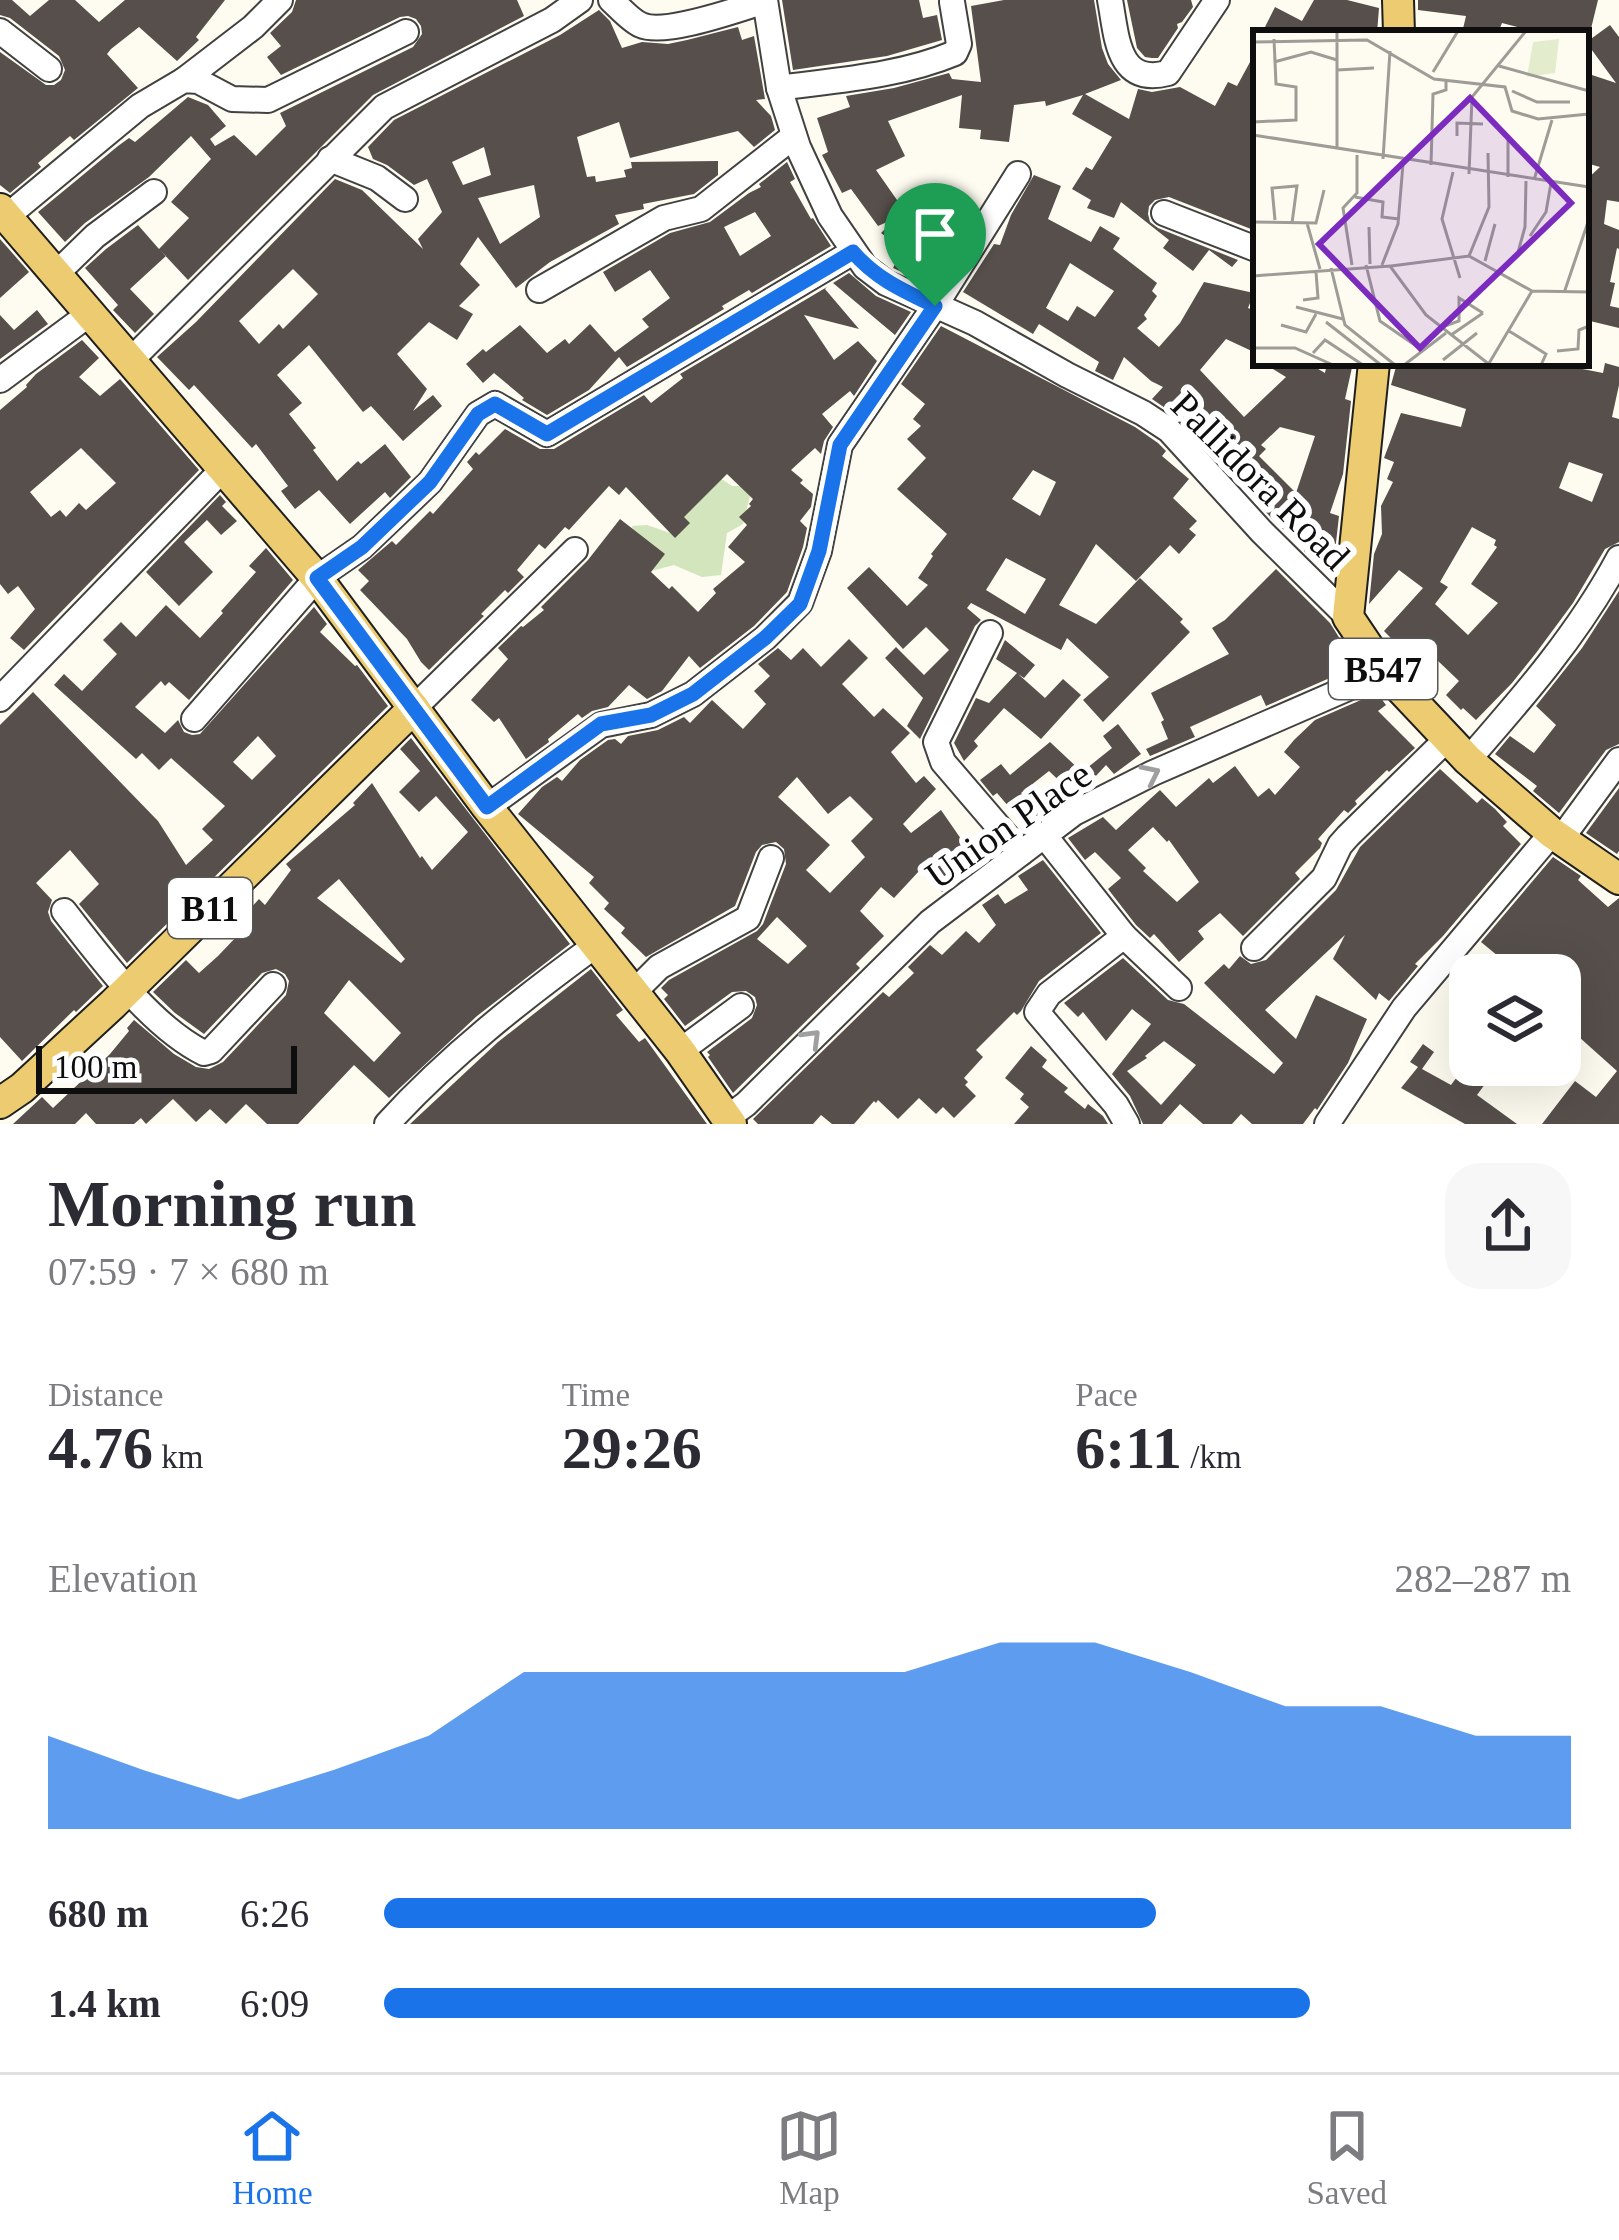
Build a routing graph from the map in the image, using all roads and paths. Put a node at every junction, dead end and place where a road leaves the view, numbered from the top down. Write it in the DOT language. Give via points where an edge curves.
graph roads {
  1 [pos="280,0"];
  2 [pos="580,0"];
  3 [pos="611,0"];
  4 [pos="765,0"];
  5 [pos="1110,0"];
  6 [pos="1217,0"];
  7 [pos="952,2"];
  8 [pos="0,31"];
  9 [pos="406,32"];
  10 [pos="49,69"];
  11 [pos="184,80"];
  12 [pos="779,88"];
  13 [pos="794,136"];
  14 [pos="330,159"];
  15 [pos="1018,174"];
  16 [pos="154,192"];
  17 [pos="405,199"];
  18 [pos="3,213"];
  19 [pos="1164,213"];
  20 [pos="1253,248"];
  21 [pos="853,252"];
  22 [pos="55,275"];
  23 [pos="539,290"];
  24 [pos="935,306"];
  25 [pos="88,315"];
  26 [pos="128,362"];
  27 [pos="1374,366"];
  28 [pos="0,380"];
  29 [pos="223,470"];
  30 [pos="575,550"];
  31 [pos="1619,558"];
  32 [pos="317,578"];
  33 [pos="1348,617"];
  34 [pos="990,634"];
  35 [pos="1385,672"];
  36 [pos="0,699"];
  37 [pos="414,708"];
  38 [pos="194,719"];
  39 [pos="1458,749"];
  40 [pos="1619,760"];
  41 [pos="487,807"];
  42 [pos="1044,836"];
  43 [pos="1557,836"];
  44 [pos="1021,853"];
  45 [pos="771,858"];
  46 [pos="1619,879"];
  47 [pos="64,911"];
  48 [pos="1124,936"];
  49 [pos="596,945"];
  50 [pos="1254,948"];
  51 [pos="273,985"];
  52 [pos="1179,988"];
  53 [pos="127,990"];
  54 [pos="634,992"];
  55 [pos="741,1006"];
  56 [pos="680,1051"];
  57 [pos="0,1102"];
  58 [pos="729,1121"];
  59 [pos="387,1124"];
  60 [pos="1127,1124"];
  61 [pos="1327,1124"];
  1 -- 11 [label="street"];
  2 -- 14 [label="street" via="384,107"];
  3 -- 4 [label="street" via="652,27"];
  4 -- 12 [label="street, Pallidora Road"];
  5 -- 6 [label="street" via="1120,53 1135,73 1152,77 1168,74"];
  7 -- 12 [label="street" via="955,53 871,76"];
  8 -- 10 [label="street"];
  9 -- 11 [label="street" via="268,100 232,99"];
  11 -- 18 [label="street"];
  12 -- 13 [label="street, Pallidora Road"];
  13 -- 21 [label="street, Pallidora Road"];
  13 -- 23 [label="street" via="701,209 664,218"];
  14 -- 17 [label="street"];
  14 -- 26 [label="street"];
  15 -- 24 [label="street"];
  16 -- 22 [label="street"];
  18 -- 22 [label="main road"];
  19 -- 20 [label="street"];
  21 -- 24 [label="street, Pallidora Road" via="886,283"];
  21 -- 32 [label="street" via="547,434 495,404 478,414 430,482"];
  22 -- 25 [label="main road"];
  24 -- 33 [label="street, Pallidora Road" via="1169,430"];
  24 -- 41 [label="street" via="840,445 800,604 693,694 651,715 601,724"];
  25 -- 26 [label="main road"];
  25 -- 28 [label="street"];
  26 -- 29 [label="main road"];
  27 -- 33 [label="main road, B547"];
  29 -- 32 [label="main road"];
  29 -- 36 [label="street"];
  30 -- 37 [label="street"];
  31 -- 39 [label="street" via="1543,675"];
  32 -- 37 [label="main road"];
  32 -- 38 [label="street"];
  33 -- 35 [label="main road, B547"];
  34 -- 44 [label="street" via="936,742 943,762"];
  35 -- 39 [label="main road, B547"];
  42 -- 35 [label="street, Union Place, one-way" via="1153,772"];
  37 -- 41 [label="main road"];
  37 -- 53 [label="main road, B11"];
  39 -- 43 [label="main road, B547"];
  39 -- 50 [label="street" via="1348,836 1324,878"];
  40 -- 43 [label="street"];
  41 -- 49 [label="main road"];
  42 -- 44 [label="street, Union Place"];
  42 -- 48 [label="street"];
  43 -- 46 [label="main road, B547"];
  43 -- 61 [label="street" via="1404,1009"];
  58 -- 44 [label="street, Union Place, one-way" via="930,922"];
  45 -- 54 [label="street" via="748,918 659,967"];
  47 -- 53 [label="street"];
  48 -- 52 [label="street"];
  48 -- 60 [label="street" via="1037,1012"];
  49 -- 54 [label="main road"];
  49 -- 59 [label="street" via="518,1003"];
  51 -- 53 [label="street" via="204,1053"];
  53 -- 57 [label="main road, B11"];
  54 -- 56 [label="main road"];
  55 -- 56 [label="street"];
  56 -- 58 [label="main road"];
}
